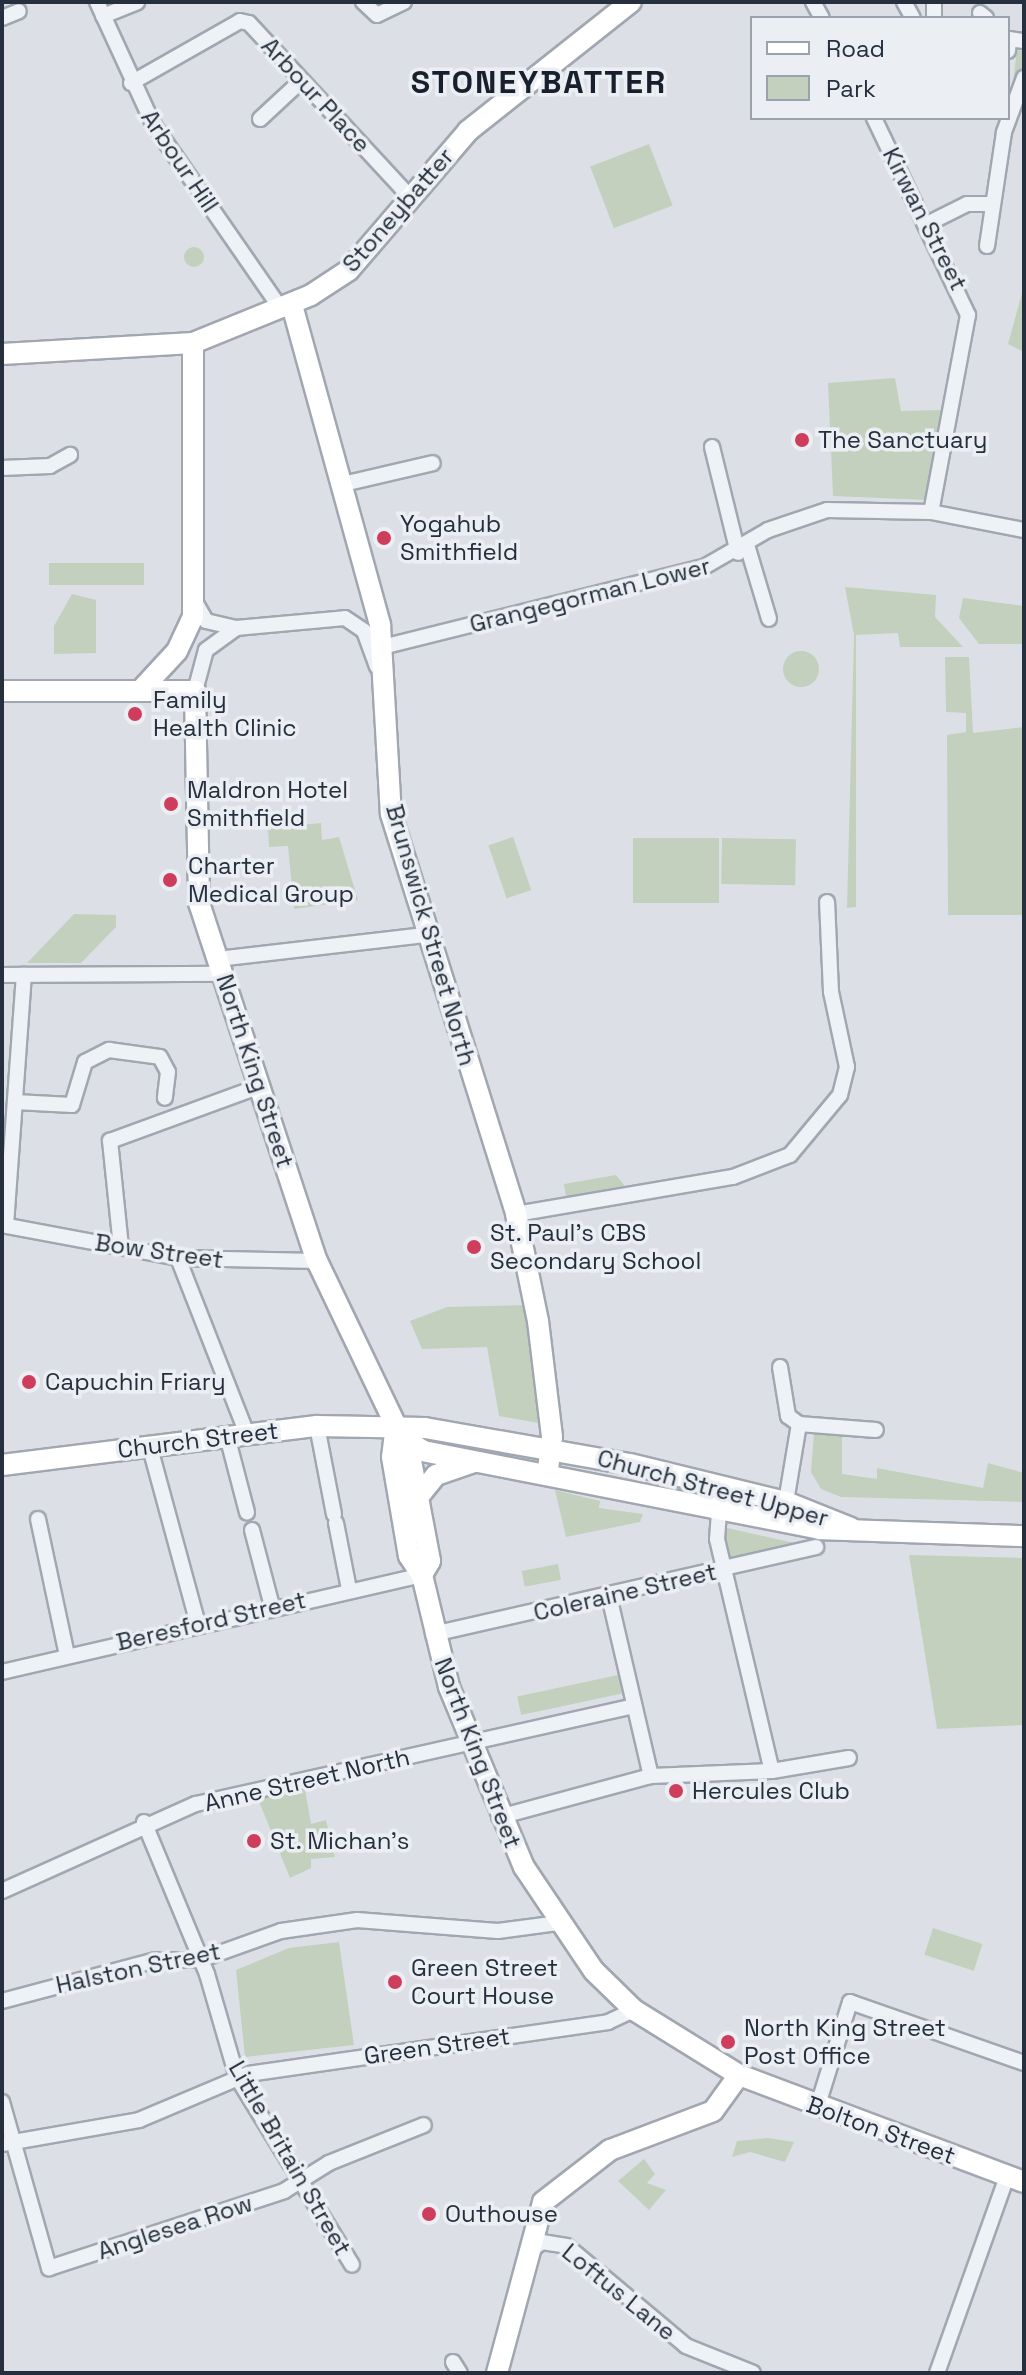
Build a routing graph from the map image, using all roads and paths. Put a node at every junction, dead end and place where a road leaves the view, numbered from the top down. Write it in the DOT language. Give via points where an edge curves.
graph roads {
  1 [pos="137,2"];
  2 [pos="363,2"];
  3 [pos="404,2"];
  4 [pos="631,2"];
  5 [pos="832,2"];
  6 [pos="100,9"];
  7 [pos="817,10"];
  8 [pos="19,11"];
  9 [pos="2,18"];
  10 [pos="1024,78"];
  11 [pos="301,81"];
  12 [pos="131,83"];
  13 [pos="1010,108"];
  14 [pos="260,119"];
  15 [pos="875,120"];
  16 [pos="1002,125"];
  17 [pos="409,196"];
  18 [pos="991,204"];
  19 [pos="929,223"];
  20 [pos="987,246"];
  21 [pos="286,307"];
  22 [pos="193,343"];
  23 [pos="2,354"];
  24 [pos="712,447"];
  25 [pos="70,455"];
  26 [pos="433,463"];
  27 [pos="2,468"];
  28 [pos="343,484"];
  29 [pos="931,512"];
  30 [pos="1024,530"];
  31 [pos="742,549"];
  32 [pos="194,600"];
  33 [pos="769,619"];
  34 [pos="236,628"];
  35 [pos="380,657"];
  36 [pos="2,691"];
  37 [pos="140,691"];
  38 [pos="195,691"];
  39 [pos="827,902"];
  40 [pos="427,935"];
  41 [pos="221,967"];
  42 [pos="2,975"];
  43 [pos="24,975"];
  44 [pos="260,1086"];
  45 [pos="165,1098"];
  46 [pos="15,1102"];
  47 [pos="516,1214"];
  48 [pos="4,1225"];
  49 [pos="121,1247"];
  50 [pos="178,1258"];
  51 [pos="317,1261"];
  52 [pos="780,1367"];
  53 [pos="799,1424"];
  54 [pos="317,1426"];
  55 [pos="876,1430"];
  56 [pos="395,1433"];
  57 [pos="237,1435"];
  58 [pos="149,1444"];
  59 [pos="550,1448"];
  60 [pos="475,1461"];
  61 [pos="2,1465"];
  62 [pos="548,1472"];
  63 [pos="721,1485"];
  64 [pos="419,1496"];
  65 [pos="786,1502"];
  66 [pos="716,1509"];
  67 [pos="247,1512"];
  68 [pos="38,1519"];
  69 [pos="783,1523"];
  70 [pos="851,1528"];
  71 [pos="252,1530"];
  72 [pos="1024,1536"];
  73 [pos="816,1547"];
  74 [pos="723,1570"];
  75 [pos="422,1575"];
  76 [pos="349,1589"];
  77 [pos="609,1596"];
  78 [pos="272,1606"];
  79 [pos="198,1624"];
  80 [pos="433,1634"];
  81 [pos="67,1656"];
  82 [pos="2,1672"];
  83 [pos="634,1706"];
  84 [pos="472,1745"];
  85 [pos="849,1758"];
  86 [pos="772,1771"];
  87 [pos="651,1776"];
  88 [pos="499,1817"];
  89 [pos="144,1822"];
  90 [pos="2,1891"];
  91 [pos="559,1923"];
  92 [pos="200,1960"];
  93 [pos="2,2001"];
  94 [pos="634,2010"];
  95 [pos="1024,2063"];
  96 [pos="739,2075"];
  97 [pos="237,2077"];
  98 [pos="2,2102"];
  99 [pos="817,2108"];
  100 [pos="424,2125"];
  101 [pos="5,2143"];
  102 [pos="1015,2179"];
  103 [pos="300,2182"];
  104 [pos="529,2252"];
  105 [pos="352,2265"];
  106 [pos="497,2373"];
  107 [pos="753,2373"];
  108 [pos="937,2373"];
  1 -- 6 [label="street"];
  2 -- 3 [label="street" via="377,15"];
  4 -- 17 [label="main road, Stoneybatter" via="468,131"];
  5 -- 7 [label="street"];
  6 -- 12 [label="street, Arbour Hill"];
  8 -- 9 [label="street"];
  10 -- 13 [label="street"];
  11 -- 12 [label="street, Arbour Place" via="243,21"];
  11 -- 14 [label="street"];
  11 -- 17 [label="street, Arbour Place"];
  12 -- 21 [label="street, Arbour Hill"];
  15 -- 19 [label="street, Kirwan Street"];
  16 -- 18 [label="street"];
  17 -- 21 [label="main road, Stoneybatter" via="349,270"];
  18 -- 19 [label="street" via="967,204"];
  18 -- 20 [label="street"];
  19 -- 29 [label="street, Kirwan Street" via="968,315"];
  21 -- 22 [label="main road, Stoneybatter"];
  21 -- 28 [label="main road, Brunswick Street North"];
  22 -- 23 [label="main road, Stoneybatter"];
  22 -- 32 [label="main road"];
  24 -- 31 [label="street"];
  25 -- 27 [label="street" via="50,466"];
  26 -- 28 [label="street"];
  28 -- 35 [label="main road, Brunswick Street North"];
  29 -- 30 [label="street, Grangegorman Lower"];
  29 -- 31 [label="street, Grangegorman Lower" via="827,510 768,530"];
  31 -- 33 [label="street"];
  31 -- 35 [label="street, Grangegorman Lower"];
  32 -- 34 [label="street" via="206,621"];
  32 -- 37 [label="main road" via="187,637"];
  34 -- 35 [label="street" via="345,618 364,631"];
  34 -- 38 [label="street" via="206,650"];
  35 -- 40 [label="main road, Brunswick Street North" via="391,814"];
  36 -- 37 [label="main road"];
  37 -- 38 [label="main road"];
  38 -- 41 [label="main road, North King Street" via="195,877"];
  39 -- 47 [label="street" via="831,992 847,1067 840,1095 790,1155 733,1177"];
  40 -- 41 [label="street"];
  40 -- 47 [label="main road, Brunswick Street North"];
  41 -- 43 [label="street"];
  41 -- 44 [label="main road, North King Street"];
  42 -- 43 [label="street"];
  43 -- 46 [label="street"];
  44 -- 49 [label="street" via="110,1141"];
  44 -- 51 [label="main road, North King Street"];
  45 -- 46 [label="street" via="168,1072 160,1057 96,1050 85,1062 72,1105"];
  46 -- 48 [label="street"];
  47 -- 59 [label="main road, Brunswick Street North" via="538,1321"];
  48 -- 49 [label="street, Bow Street"];
  49 -- 50 [label="street, Bow Street"];
  50 -- 51 [label="street, Bow Street"];
  50 -- 57 [label="street"];
  51 -- 56 [label="main road, North King Street"];
  52 -- 53 [label="street" via="788,1416"];
  53 -- 55 [label="street"];
  53 -- 65 [label="street"];
  54 -- 56 [label="main road, Church Street"];
  54 -- 57 [label="main road, Church Street"];
  54 -- 76 [label="street"];
  56 -- 59 [label="main road, Church Street Upper" via="425,1428"];
  56 -- 60 [label="main road, Church Street Upper" via="423,1451"];
  56 -- 64 [label="main road, North King Street" via="410,1455"];
  56 -- 75 [label="main road, North King Street" via="392,1457 409,1556"];
  57 -- 58 [label="main road, Church Street"];
  57 -- 67 [label="street"];
  58 -- 61 [label="main road, Church Street"];
  58 -- 79 [label="street"];
  59 -- 62 [label="main road, Brunswick Street North"];
  59 -- 63 [label="main road, Church Street Upper"];
  60 -- 62 [label="main road, Church Street Upper"];
  60 -- 64 [label="main road" via="436,1475"];
  62 -- 66 [label="main road, Church Street Upper"];
  63 -- 65 [label="main road, Church Street Upper"];
  63 -- 66 [label="street"];
  64 -- 75 [label="main road, North King Street" via="430,1561"];
  65 -- 69 [label="street"];
  65 -- 70 [label="main road, Church Street Upper"];
  66 -- 69 [label="main road, Church Street Upper"];
  66 -- 74 [label="street"];
  68 -- 81 [label="street"];
  69 -- 70 [label="main road, Church Street Upper"];
  70 -- 72 [label="main road"];
  71 -- 78 [label="street"];
  73 -- 74 [label="street, Coleraine Street"];
  74 -- 77 [label="street, Coleraine Street"];
  74 -- 86 [label="street"];
  75 -- 76 [label="street, Beresford Street"];
  75 -- 80 [label="main road, North King Street"];
  76 -- 78 [label="street, Beresford Street"];
  77 -- 80 [label="street, Coleraine Street"];
  77 -- 83 [label="street"];
  78 -- 79 [label="street, Beresford Street"];
  79 -- 81 [label="street, Beresford Street"];
  80 -- 84 [label="main road, North King Street"];
  81 -- 82 [label="street, Beresford Street"];
  83 -- 84 [label="street, Anne Street North"];
  83 -- 87 [label="street"];
  84 -- 88 [label="main road, North King Street"];
  84 -- 89 [label="street, Anne Street North" via="331,1769"];
  85 -- 86 [label="street"];
  86 -- 87 [label="street"];
  87 -- 88 [label="street"];
  88 -- 91 [label="main road, North King Street"];
  89 -- 90 [label="street, Anne Street North"];
  89 -- 92 [label="street, Little Britain Street"];
  91 -- 92 [label="street, Halston Street" via="498,1931 357,1920 281,1931"];
  91 -- 94 [label="main road, North King Street"];
  92 -- 93 [label="street, Halston Street" via="156,1960"];
  92 -- 97 [label="street, Little Britain Street"];
  94 -- 96 [label="main road, North King Street"];
  94 -- 97 [label="street, Green Street" via="608,2022"];
  95 -- 99 [label="street" via="850,2002"];
  96 -- 99 [label="main road, Bolton Street"];
  96 -- 104 [label="main road" via="713,2111 610,2150 543,2202"];
  97 -- 101 [label="street, Green Street" via="139,2120"];
  97 -- 103 [label="street, Little Britain Street"];
  98 -- 101 [label="street"];
  99 -- 102 [label="main road, Bolton Street"];
  100 -- 103 [label="street, Anglesea Row" via="385,2137"];
  101 -- 103 [label="street, Anglesea Row" via="49,2268"];
  102 -- 108 [label="street"];
  103 -- 105 [label="street, Little Britain Street"];
  104 -- 106 [label="main road"];
  104 -- 107 [label="street, Loftus Lane" via="542,2242 567,2246 686,2346"];
}
